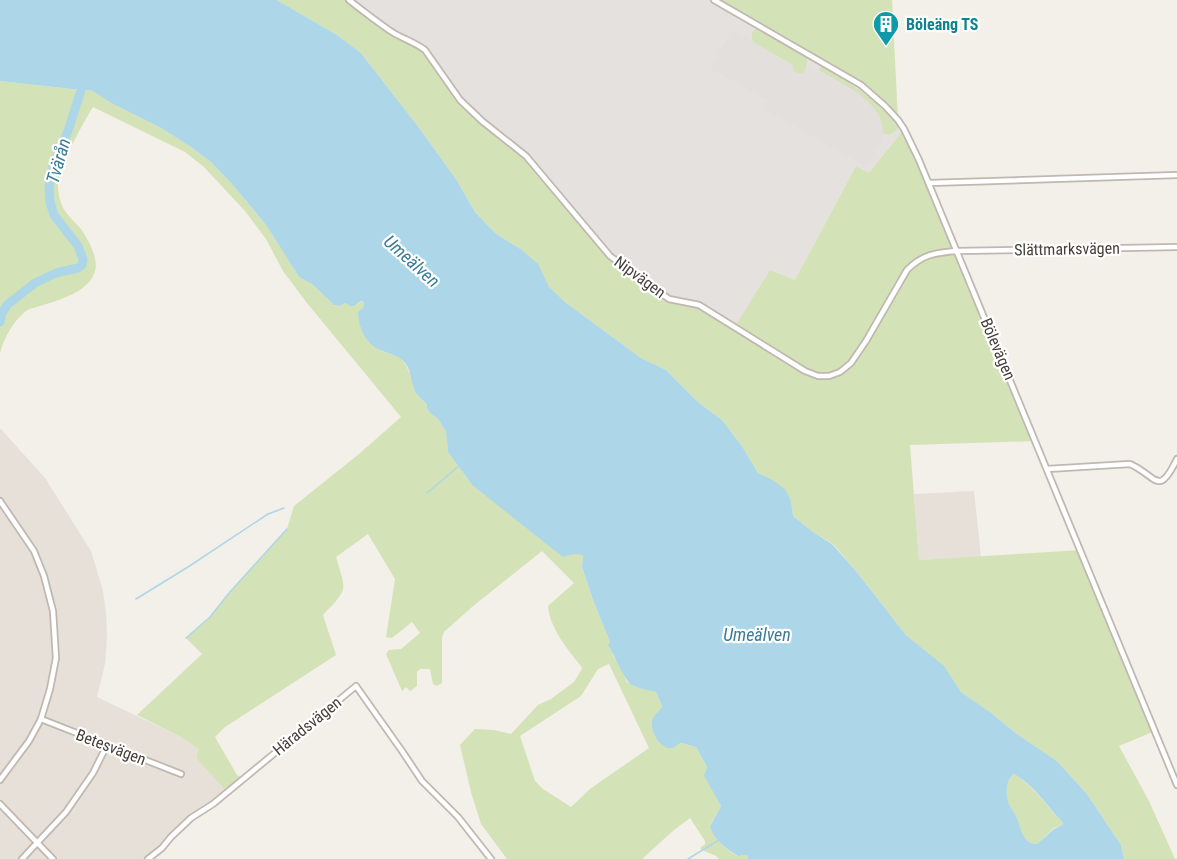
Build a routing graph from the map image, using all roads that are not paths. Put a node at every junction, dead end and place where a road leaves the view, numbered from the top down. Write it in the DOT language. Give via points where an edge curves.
graph roads {
  1 [pos="349,0"];
  2 [pos="714,0"];
  3 [pos="1177,175"];
  4 [pos="929,183"];
  5 [pos="1177,247"];
  6 [pos="956,251"];
  7 [pos="1177,459"];
  8 [pos="1047,469"];
  9 [pos="0,501"];
  10 [pos="41,720"];
  11 [pos="107,745"];
  12 [pos="181,774"];
  13 [pos="0,780"];
  14 [pos="1177,785"];
  15 [pos="0,804"];
  16 [pos="37,843"];
  17 [pos="22,859"];
  18 [pos="52,859"];
  19 [pos="148,859"];
  20 [pos="491,859"];
  1 -- 6 [label="street, Nipvägen" via="425,50 460,100 526,156 610,256 669,299 699,305 805,371 818,376 840,372 866,341 907,270 925,256"];
  2 -- 4 [label="street, Bölevägen" via="861,85 898,120"];
  3 -- 4 [label="street"];
  4 -- 6 [label="street, Bölevägen"];
  5 -- 6 [label="street, Slättmarksvägen"];
  6 -- 8 [label="street, Bölevägen"];
  7 -- 8 [label="street" via="1169,475 1160,481 1130,464"];
  8 -- 14 [label="street, Bölevägen"];
  9 -- 10 [label="street" via="34,551 53,611 56,658"];
  10 -- 11 [label="street, Betesvägen"];
  10 -- 13 [label="street"];
  11 -- 12 [label="street, Betesvägen"];
  11 -- 16 [label="street" via="66,812"];
  15 -- 16 [label="street"];
  16 -- 17 [label="street"];
  16 -- 18 [label="street"];
  19 -- 20 [label="street, Häradsvägen" via="197,814 356,686 422,782 458,817"];
}
